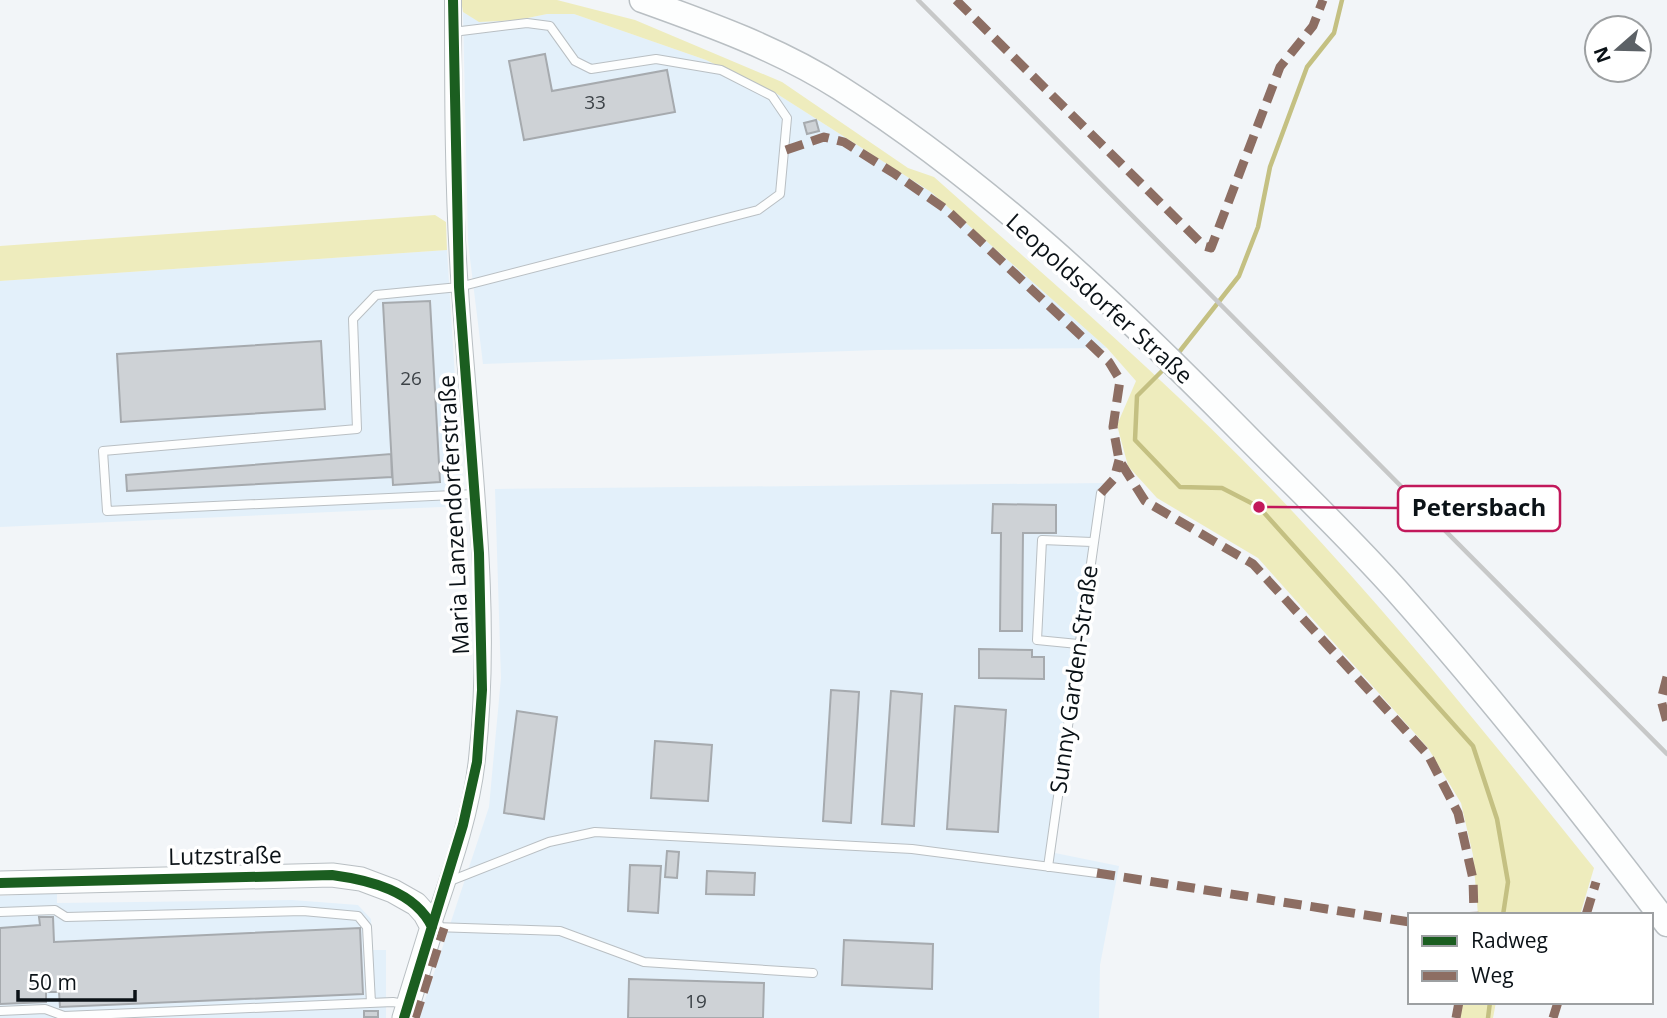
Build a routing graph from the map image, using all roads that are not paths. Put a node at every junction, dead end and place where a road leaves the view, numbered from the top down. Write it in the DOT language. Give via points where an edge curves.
graph roads {
  1 [pos="453,0"];
  2 [pos="642,0"];
  3 [pos="453,32"];
  4 [pos="459,287"];
  5 [pos="1101,492"];
  6 [pos="475,494"];
  7 [pos="1092,542"];
  8 [pos="1078,644"];
  9 [pos="1048,867"];
  10 [pos="1097,873"];
  11 [pos="447,882"];
  12 [pos="0,883"];
  13 [pos="0,912"];
  14 [pos="1667,924"];
  15 [pos="432,927"];
  16 [pos="813,973"];
  17 [pos="368,1003"];
  18 [pos="0,1011"];
  19 [pos="406,1012"];
  1 -- 3 [label="street, Maria Lanzendorferstraße"];
  2 -- 14 [label="main road, Leopoldsdorfer Straße" via="726,30 838,86 940,158 1051,250 1195,385 1395,588 1577,805"];
  3 -- 4 [label="street, Maria Lanzendorferstraße"];
  3 -- 4 [label="lane" via="527,23 550,26 575,61 591,69 656,59 721,70 772,96 787,118 779,194 758,210"];
  4 -- 6 [label="street, Maria Lanzendorferstraße"];
  4 -- 6 [label="lane" via="376,295 353,319 357,429 103,451 107,511"];
  5 -- 7 [label="lane, Sunny Garden-Straße"];
  6 -- 11 [label="street, Maria Lanzendorferstraße" via="482,618 477,762"];
  7 -- 8 [label="lane, Sunny Garden-Straße"];
  7 -- 8 [label="lane" via="1042,540 1037,640"];
  8 -- 9 [label="lane, Sunny Garden-Straße"];
  9 -- 10 [label="lane"];
  9 -- 11 [label="lane" via="912,849 595,832 549,842"];
  11 -- 15 [label="street, Maria Lanzendorferstraße"];
  12 -- 15 [label="street, Lutzstraße" via="332,875 393,891 416,904"];
  13 -- 17 [label="lane" via="55,910 66,917 303,911 358,916 367,927"];
  15 -- 16 [label="lane" via="560,930 644,962"];
  15 -- 19 [label="street, Maria Lanzendorferstraße"];
  17 -- 18 [label="lane" via="64,1016 45,1009"];
  17 -- 19 [label="lane"];
}
